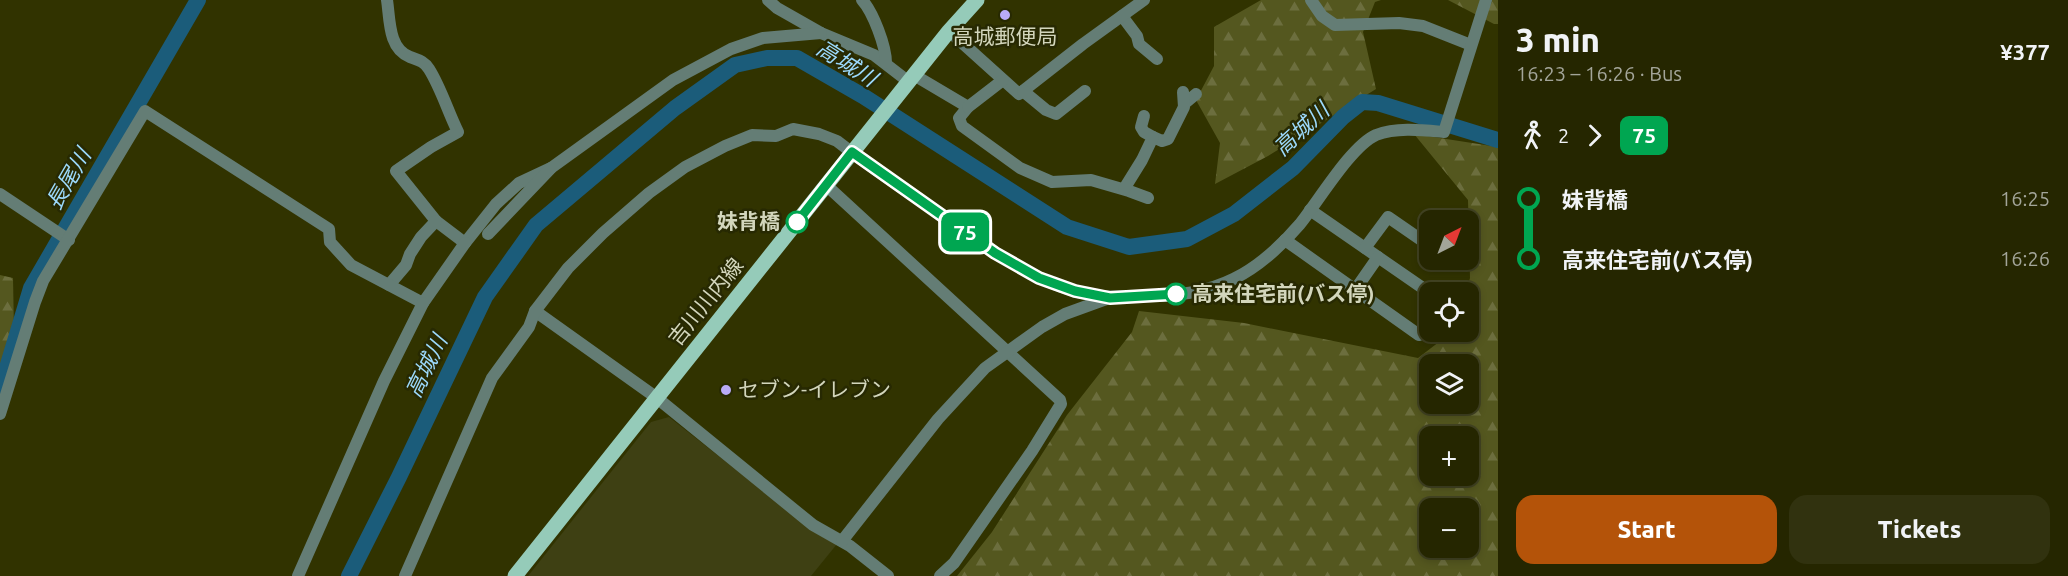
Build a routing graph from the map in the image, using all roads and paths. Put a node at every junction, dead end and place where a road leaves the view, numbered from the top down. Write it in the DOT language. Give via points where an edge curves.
graph roads {
  1 [pos="387,0"];
  2 [pos="768,0"];
  3 [pos="862,0"];
  4 [pos="977,0"];
  5 [pos="1144,0"];
  6 [pos="1311,0"];
  7 [pos="1486,0"];
  8 [pos="1122,16"];
  9 [pos="949,31"];
  10 [pos="821,33"];
  11 [pos="1471,45"];
  12 [pos="1157,59"];
  13 [pos="886,63"];
  14 [pos="1003,80"];
  15 [pos="907,83"];
  16 [pos="1023,91"];
  17 [pos="1084,91"];
  18 [pos="1188,97"];
  19 [pos="968,107"];
  20 [pos="1144,116"];
  21 [pos="1153,138"];
  22 [pos="852,152"];
  23 [pos="551,168"];
  24 [pos="826,185"];
  25 [pos="1124,189"];
  26 [pos="0,195"];
  27 [pos="1148,198"];
  28 [pos="1310,210"];
  29 [pos="435,221"];
  30 [pos="488,234"];
  31 [pos="64,237"];
  32 [pos="1419,238"];
  33 [pos="1284,240"];
  34 [pos="465,243"];
  35 [pos="1365,248"];
  36 [pos="1378,257"];
  37 [pos="390,285"];
  38 [pos="1419,285"];
  39 [pos="1355,290"];
  40 [pos="1110,298"];
  41 [pos="423,303"];
  42 [pos="535,311"];
  43 [pos="1419,335"];
  44 [pos="1008,351"];
  45 [pos="657,398"];
  46 [pos="0,414"];
  47 [pos="842,541"];
  48 [pos="298,576"];
  49 [pos="405,576"];
  50 [pos="515,576"];
  51 [pos="888,576"];
  52 [pos="940,576"];
  1 -- 29 [label="street" via="395,44 402,53 429,69 458,132 396,171"];
  2 -- 10 [label="street"];
  3 -- 13 [label="street" via="886,53"];
  4 -- 9 [label="main road, 吉川川内線"];
  5 -- 8 [label="street"];
  6 -- 11 [label="street" via="1322,16 1335,25 1423,26"];
  7 -- 11 [label="street"];
  8 -- 12 [label="street" via="1139,44"];
  8 -- 16 [label="street"];
  9 -- 14 [label="street"];
  9 -- 15 [label="main road, 吉川川内線"];
  10 -- 13 [label="street"];
  10 -- 23 [label="street" via="763,38 731,49 673,80"];
  11 -- 28 [label="street" via="1444,132 1406,130 1374,136 1355,153"];
  13 -- 15 [label="street"];
  14 -- 16 [label="street" via="1019,94"];
  14 -- 19 [label="street"];
  15 -- 19 [label="street"];
  15 -- 22 [label="main road, 吉川川内線"];
  16 -- 17 [label="street" via="1056,114"];
  18 -- 21 [label="street" via="1168,139"];
  19 -- 25 [label="street" via="959,118 962,126 1020,168 1052,182 1091,180"];
  20 -- 21 [label="street" via="1141,127"];
  21 -- 25 [label="street"];
  22 -- 24 [label="main road, 吉川川内線"];
  22 -- 40 [label="street" via="995,253 1030,273 1075,291"];
  22 -- 42 [label="street" via="837,141 793,129 776,135 752,135 725,146 648,193 568,268"];
  23 -- 30 [label="street"];
  23 -- 34 [label="street" via="513,189"];
  24 -- 44 [label="street"];
  24 -- 45 [label="main road, 吉川川内線"];
  25 -- 27 [label="street"];
  26 -- 31 [label="street"];
  28 -- 33 [label="street"];
  28 -- 35 [label="street"];
  29 -- 34 [label="street"];
  29 -- 37 [label="street"];
  31 -- 37 [label="street" via="145,111 329,229 330,242 351,265"];
  31 -- 46 [label="street" via="35,303"];
  32 -- 35 [label="street" via="1388,217"];
  33 -- 39 [label="street"];
  33 -- 40 [label="street" via="1270,256 1222,285 1197,292"];
  34 -- 41 [label="street"];
  35 -- 36 [label="street"];
  36 -- 38 [label="street"];
  36 -- 39 [label="street"];
  37 -- 41 [label="street"];
  39 -- 43 [label="street"];
  40 -- 44 [label="street" via="1065,314"];
  41 -- 48 [label="street"];
  42 -- 45 [label="street"];
  42 -- 49 [label="street" via="529,327 492,378"];
  44 -- 47 [label="street" via="985,368 938,419"];
  44 -- 52 [label="street" via="1061,404 954,563"];
  45 -- 47 [label="street" via="813,525"];
  45 -- 50 [label="main road, 吉川川内線"];
  47 -- 51 [label="street"];
}
